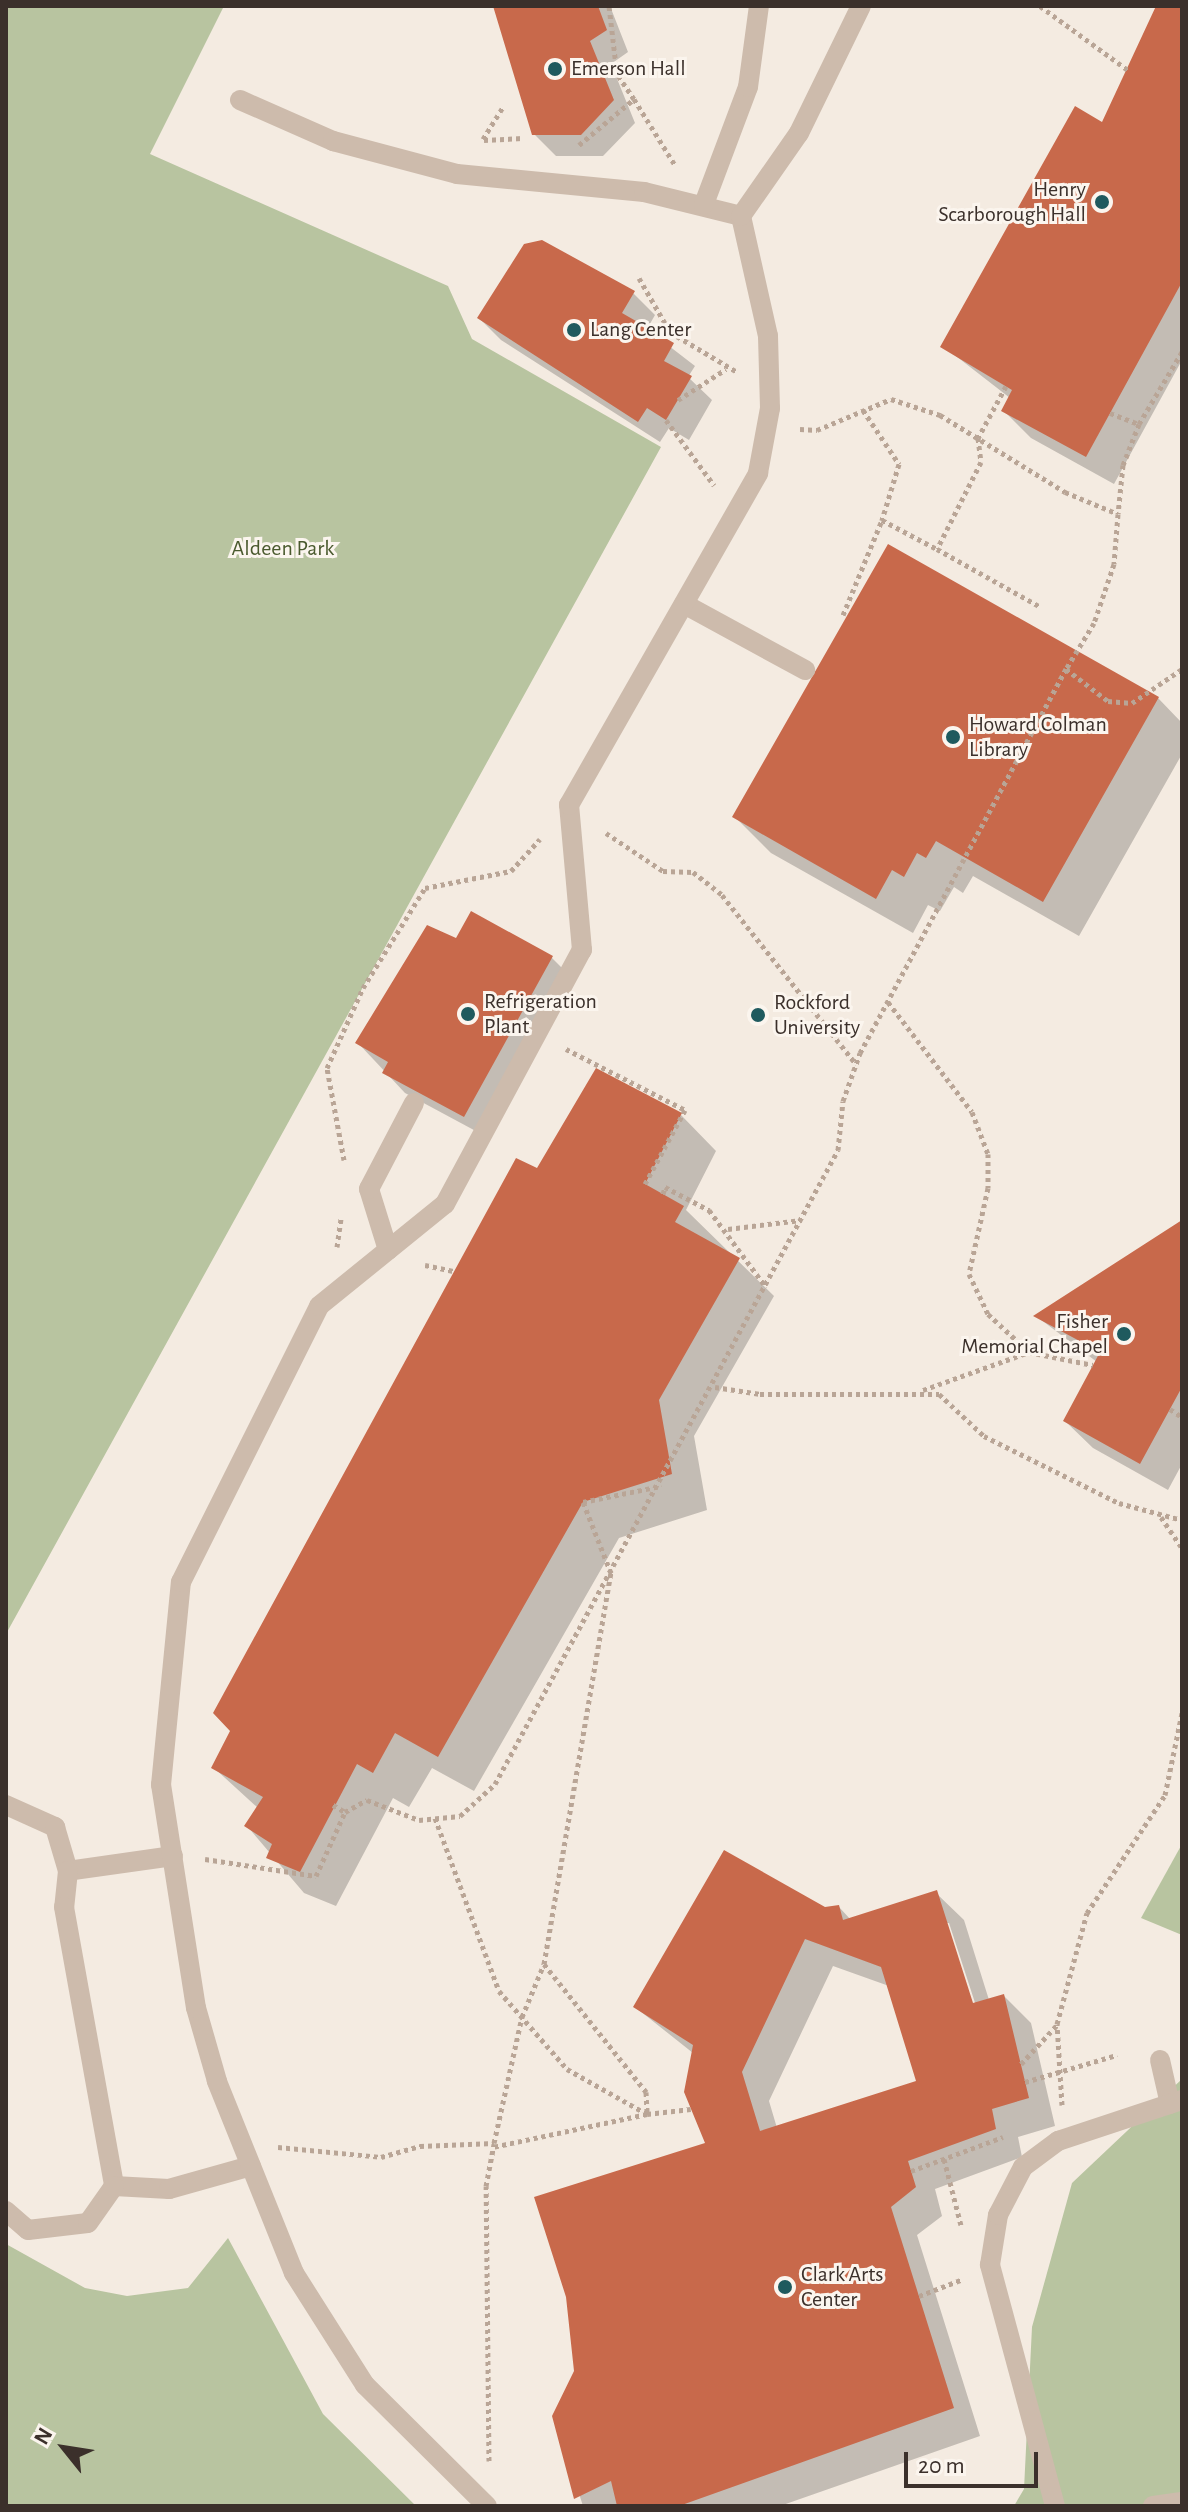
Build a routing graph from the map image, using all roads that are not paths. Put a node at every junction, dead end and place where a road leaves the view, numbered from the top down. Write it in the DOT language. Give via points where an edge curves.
graph roads {
  1 [pos="759,6"];
  2 [pos="861,6"];
  3 [pos="240,100"];
  4 [pos="704,204"];
  5 [pos="741,216"];
  6 [pos="684,604"];
  7 [pos="805,670"];
  8 [pos="414,1103"];
  9 [pos="388,1250"];
  10 [pos="6,1805"];
  11 [pos="174,1864"];
  12 [pos="68,1871"];
  13 [pos="1160,2060"];
  14 [pos="1176,2102"];
  15 [pos="251,2166"];
  16 [pos="114,2186"];
  17 [pos="6,2211"];
  18 [pos="1182,2502"];
  19 [pos="487,2506"];
  20 [pos="1055,2506"];
  21 [pos="1153,2506"];
  1 -- 4 [label="street" via="748,87"];
  2 -- 5 [label="street" via="799,133"];
  3 -- 4 [label="street" via="333,141 457,174"];
  4 -- 5 [label="street"];
  5 -- 6 [label="street" via="768,336 766,427 758,473"];
  6 -- 7 [label="street"];
  6 -- 9 [label="street" via="569,805 582,950 445,1204"];
  8 -- 9 [label="street" via="369,1189"];
  9 -- 11 [label="street" via="319,1306 181,1582 161,1785"];
  10 -- 12 [label="street" via="55,1827"];
  11 -- 12 [label="street"];
  11 -- 15 [label="street" via="196,2008"];
  12 -- 16 [label="street" via="64,1907"];
  13 -- 14 [label="street"];
  14 -- 20 [label="street" via="1058,2141 1023,2167 998,2215 990,2265"];
  15 -- 16 [label="street" via="169,2189"];
  15 -- 19 [label="street" via="294,2273 365,2385"];
  16 -- 17 [label="street" via="88,2223 28,2230"];
  18 -- 21 [label="street"];
}
